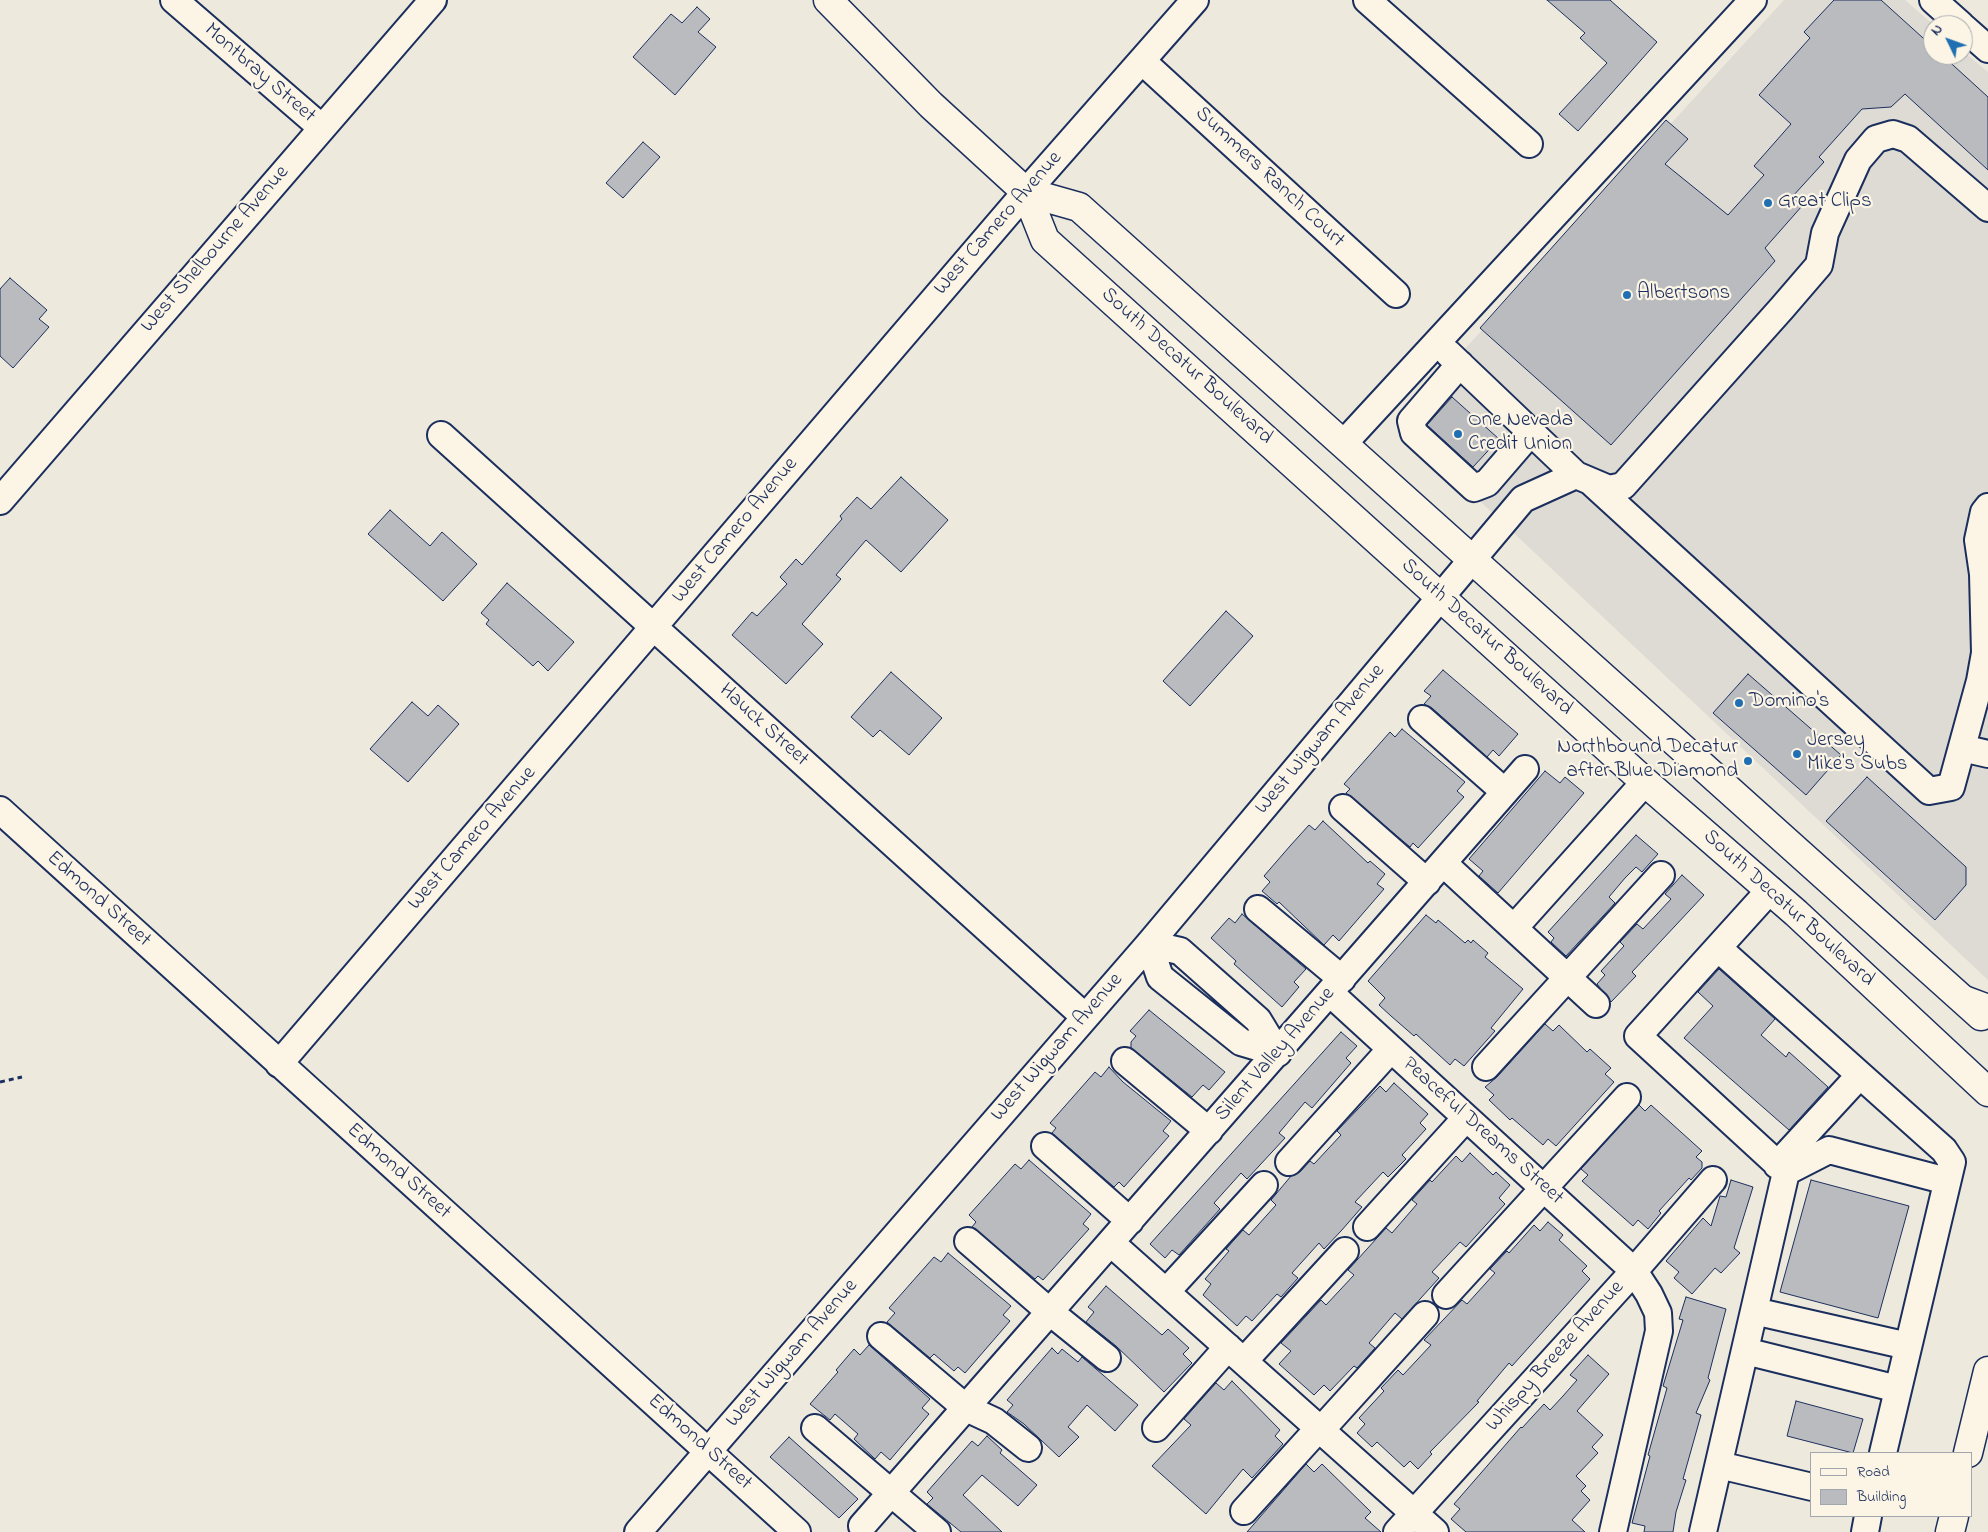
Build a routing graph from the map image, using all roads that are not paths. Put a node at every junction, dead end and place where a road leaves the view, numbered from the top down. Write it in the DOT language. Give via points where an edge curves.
graph roads {
  1 [pos="174,0"];
  2 [pos="433,0"];
  3 [pos="828,0"];
  4 [pos="1195,0"];
  5 [pos="1367,0"];
  6 [pos="1753,0"];
  7 [pos="1932,0"];
  8 [pos="1949,15"];
  9 [pos="1973,36"];
  10 [pos="1988,49"];
  11 [pos="1142,61"];
  12 [pos="322,128"];
  13 [pos="1529,144"];
  14 [pos="1026,192"];
  15 [pos="1988,208"];
  16 [pos="1396,294"];
  17 [pos="1437,343"];
  18 [pos="1460,364"];
  19 [pos="1531,432"];
  20 [pos="441,435"];
  21 [pos="1344,443"];
  22 [pos="1583,478"];
  23 [pos="0,501"];
  24 [pos="1988,507"];
  25 [pos="1983,539"];
  26 [pos="1473,559"];
  27 [pos="1441,597"];
  28 [pos="1986,600"];
  29 [pos="654,628"];
  30 [pos="1980,714"];
  31 [pos="1422,718"];
  32 [pos="1962,748"];
  33 [pos="1988,754"];
  34 [pos="1525,768"];
  35 [pos="1645,782"];
  36 [pos="1505,792"];
  37 [pos="1344,808"];
  38 [pos="0,810"];
  39 [pos="1435,872"];
  40 [pos="1661,875"];
  41 [pos="1770,890"];
  42 [pos="1258,909"];
  43 [pos="1514,928"];
  44 [pos="1149,944"];
  45 [pos="1718,948"];
  46 [pos="1567,977"];
  47 [pos="1336,986"];
  48 [pos="1237,1003"];
  49 [pos="1596,1004"];
  50 [pos="1976,1005"];
  51 [pos="1084,1017"];
  52 [pos="1988,1022"];
  53 [pos="1220,1026"];
  54 [pos="1392,1050"];
  55 [pos="1278,1052"];
  56 [pos="1125,1061"];
  57 [pos="279,1064"];
  58 [pos="1486,1067"];
  59 [pos="1860,1075"];
  60 [pos="1988,1092"];
  61 [pos="1627,1097"];
  62 [pos="1466,1118"];
  63 [pos="1209,1131"];
  64 [pos="1045,1146"];
  65 [pos="1289,1162"];
  66 [pos="1781,1168"];
  67 [pos="1712,1180"];
  68 [pos="1947,1181"];
  69 [pos="1264,1184"];
  70 [pos="1543,1188"];
  71 [pos="1130,1220"];
  72 [pos="1367,1227"];
  73 [pos="968,1241"];
  74 [pos="1111,1243"];
  75 [pos="1345,1251"];
  76 [pos="1634,1271"];
  77 [pos="1166,1292"];
  78 [pos="1446,1295"];
  79 [pos="1754,1310"];
  80 [pos="1050,1312"];
  81 [pos="1425,1315"];
  82 [pos="881,1336"];
  83 [pos="1908,1346"];
  84 [pos="1744,1351"];
  85 [pos="1236,1354"];
  86 [pos="1107,1358"];
  87 [pos="1988,1371"];
  88 [pos="1898,1388"];
  89 [pos="966,1408"];
  90 [pos="815,1428"];
  91 [pos="1156,1428"];
  92 [pos="1320,1429"];
  93 [pos="1028,1448"];
  94 [pos="708,1452"];
  95 [pos="1883,1452"];
  96 [pos="1968,1452"];
  97 [pos="1719,1465"];
  98 [pos="1810,1486"];
  99 [pos="892,1492"];
  100 [pos="1244,1511"];
  101 [pos="1414,1513"];
  102 [pos="1868,1517"];
  103 [pos="1954,1517"];
  104 [pos="862,1526"];
  105 [pos="638,1532"];
  106 [pos="797,1532"];
  107 [pos="937,1532"];
  108 [pos="1397,1532"];
  109 [pos="1435,1532"];
  110 [pos="1612,1532"];
  111 [pos="1703,1532"];
  112 [pos="1864,1532"];
  113 [pos="1950,1532"];
  1 -- 12 [label="street, Montbray Street"];
  2 -- 12 [label="street, West Shelbourne Avenue"];
  3 -- 14 [label="main road, South Decatur Boulevard" via="931,106"];
  4 -- 11 [label="street, West Camero Avenue"];
  5 -- 13 [label="street"];
  6 -- 17 [label="street"];
  7 -- 8 [label="street"];
  9 -- 10 [label="street"];
  11 -- 14 [label="street, West Camero Avenue"];
  11 -- 16 [label="street, Summers Ranch Court"];
  12 -- 23 [label="street, West Shelbourne Avenue"];
  14 -- 21 [label="main road, South Decatur Boulevard" via="1079,206"];
  14 -- 27 [label="main road, South Decatur Boulevard" via="1045,240"];
  14 -- 29 [label="street, West Camero Avenue"];
  15 -- 22 [label="street" via="1908,139 1893,134 1876,139 1858,160 1825,233 1819,265 1622,486 1609,489"];
  17 -- 18 [label="street"];
  17 -- 21 [label="street"];
  18 -- 19 [label="street"];
  18 -- 19 [label="street" via="1411,421 1414,433 1474,488 1487,483"];
  19 -- 22 [label="street"];
  20 -- 29 [label="street, Hauck Street"];
  21 -- 26 [label="main road, South Decatur Boulevard"];
  22 -- 26 [label="street, West Wigwam Avenue" via="1522,499"];
  22 -- 32 [label="street" via="1929,791 1951,787"];
  24 -- 25 [label="street" via="1984,512"];
  25 -- 28 [label="street"];
  26 -- 27 [label="street, West Wigwam Avenue"];
  26 -- 50 [label="main road, South Decatur Boulevard"];
  27 -- 35 [label="main road, South Decatur Boulevard"];
  27 -- 44 [label="street, West Wigwam Avenue"];
  28 -- 30 [label="street"];
  29 -- 51 [label="street, Hauck Street"];
  29 -- 57 [label="street, West Camero Avenue"];
  30 -- 32 [label="street"];
  31 -- 36 [label="street"];
  32 -- 33 [label="street"];
  34 -- 36 [label="street, Silent Valley Avenue"];
  35 -- 41 [label="main road, South Decatur Boulevard"];
  35 -- 43 [label="street"];
  36 -- 39 [label="street, Silent Valley Avenue"];
  37 -- 39 [label="street"];
  38 -- 57 [label="street, Edmond Street"];
  39 -- 43 [label="street"];
  39 -- 47 [label="street, Silent Valley Avenue"];
  40 -- 46 [label="street"];
  41 -- 45 [label="street"];
  41 -- 60 [label="main road, South Decatur Boulevard"];
  42 -- 47 [label="street, Silent Valley Avenue"];
  43 -- 46 [label="street"];
  44 -- 48 [label="street" via="1180,950"];
  44 -- 51 [label="street, West Wigwam Avenue"];
  44 -- 53 [label="street" via="1160,977"];
  45 -- 59 [label="street"];
  45 -- 66 [label="street" via="1638,1036"];
  46 -- 49 [label="street"];
  46 -- 58 [label="street"];
  47 -- 54 [label="street, Peaceful Dreams Street"];
  47 -- 55 [label="street, Silent Valley Avenue"];
  48 -- 53 [label="street"];
  48 -- 55 [label="street" via="1258,1020"];
  50 -- 52 [label="main road, South Decatur Boulevard"];
  51 -- 94 [label="street, West Wigwam Avenue"];
  53 -- 55 [label="street" via="1241,1042"];
  54 -- 62 [label="street, Peaceful Dreams Street"];
  54 -- 65 [label="street"];
  55 -- 63 [label="street, Silent Valley Avenue"];
  56 -- 63 [label="street, Silent Valley Avenue"];
  57 -- 94 [label="street, Edmond Street"];
  59 -- 66 [label="street"];
  59 -- 68 [label="street" via="1944,1150 1952,1162"];
  61 -- 70 [label="street"];
  62 -- 70 [label="street, Peaceful Dreams Street"];
  62 -- 72 [label="street"];
  63 -- 71 [label="street, Silent Valley Avenue"];
  64 -- 71 [label="street"];
  66 -- 68 [label="street" via="1829,1150"];
  66 -- 79 [label="street"];
  67 -- 76 [label="street, Whispy Breeze Avenue"];
  68 -- 83 [label="street"];
  69 -- 77 [label="street"];
  70 -- 76 [label="street, Peaceful Dreams Street"];
  70 -- 78 [label="street"];
  71 -- 74 [label="street, Silent Valley Avenue"];
  73 -- 80 [label="street"];
  74 -- 77 [label="street"];
  74 -- 80 [label="street, Silent Valley Avenue"];
  75 -- 85 [label="street"];
  76 -- 101 [label="street, Whispy Breeze Avenue"];
  76 -- 110 [label="street, Peaceful Dreams Street" via="1658,1313 1659,1331"];
  77 -- 85 [label="street"];
  79 -- 83 [label="street"];
  79 -- 84 [label="street"];
  80 -- 86 [label="street"];
  80 -- 89 [label="street, Silent Valley Avenue"];
  81 -- 92 [label="street"];
  82 -- 89 [label="street"];
  83 -- 88 [label="street"];
  84 -- 88 [label="street"];
  84 -- 97 [label="street"];
  85 -- 91 [label="street"];
  85 -- 92 [label="street"];
  87 -- 96 [label="main road"];
  88 -- 95 [label="street"];
  89 -- 93 [label="street" via="994,1421"];
  89 -- 99 [label="street, Silent Valley Avenue"];
  90 -- 99 [label="street"];
  92 -- 100 [label="street"];
  92 -- 101 [label="street"];
  94 -- 105 [label="street, West Wigwam Avenue"];
  94 -- 106 [label="street, Edmond Street"];
  97 -- 98 [label="street"];
  97 -- 111 [label="street"];
  99 -- 104 [label="street, Silent Valley Avenue"];
  99 -- 107 [label="street"];
  101 -- 108 [label="street, Whispy Breeze Avenue"];
  101 -- 109 [label="street"];
  102 -- 112 [label="street"];
  103 -- 113 [label="main road"];
}
